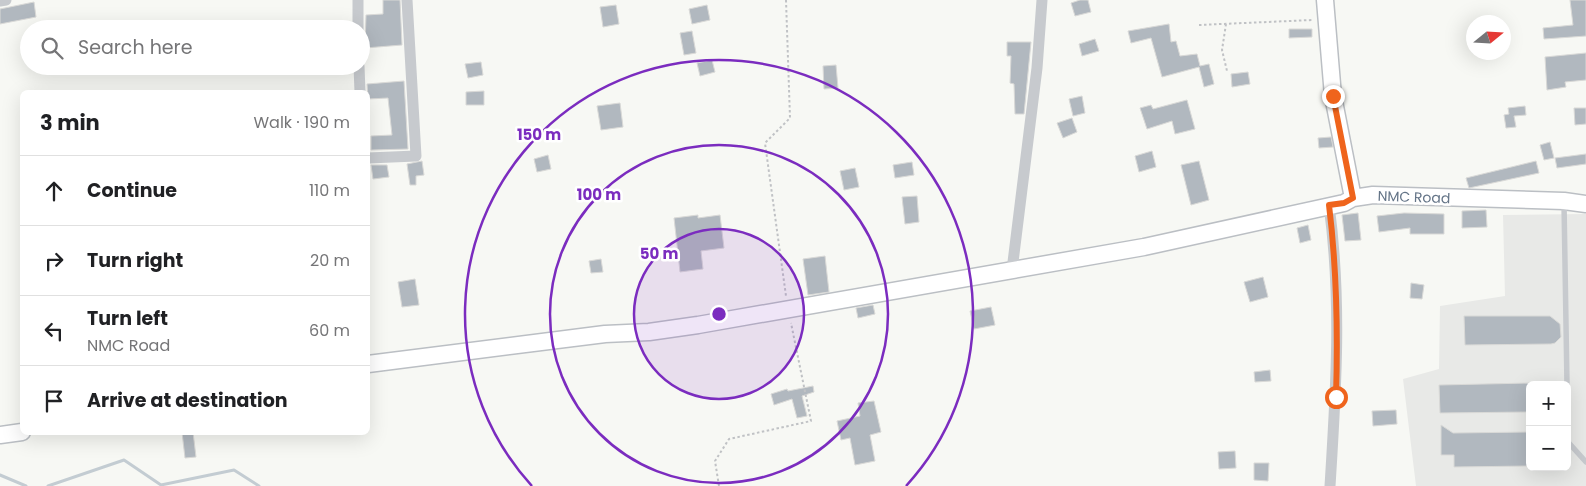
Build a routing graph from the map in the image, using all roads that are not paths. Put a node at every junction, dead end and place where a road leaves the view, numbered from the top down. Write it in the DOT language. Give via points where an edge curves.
graph roads {
  1 [pos="6,0"];
  2 [pos="358,0"];
  3 [pos="407,0"];
  4 [pos="1042,0"];
  5 [pos="1325,0"];
  6 [pos="0,1"];
  7 [pos="358,20"];
  8 [pos="359,75"];
  9 [pos="360,90"];
  10 [pos="370,158"];
  11 [pos="1353,198"];
  12 [pos="1564,201"];
  13 [pos="1586,204"];
  14 [pos="1329,205"];
  15 [pos="1012,270"];
  16 [pos="370,364"];
  17 [pos="1567,381"];
  18 [pos="1568,426"];
  19 [pos="20,432"];
  20 [pos="0,435"];
  21 [pos="1586,462"];
  22 [pos="1330,486"];
  1 -- 6 [label="street"];
  2 -- 7 [label="street"];
  3 -- 10 [label="street" via="416,156"];
  4 -- 15 [label="street" via="1037,68"];
  5 -- 11 [label="street" via="1333,96"];
  8 -- 9 [label="street"];
  11 -- 12 [label="street, NMC Road" via="1373,195"];
  11 -- 14 [label="street, NMC Road"];
  12 -- 13 [label="street, NMC Road"];
  12 -- 17 [label="lane"];
  14 -- 15 [label="street, NMC Road" via="1242,227"];
  14 -- 22 [label="street" via="1338,302"];
  15 -- 16 [label="street, NMC Road" via="649,332 605,334"];
  18 -- 21 [label="lane" via="1568,442"];
  19 -- 20 [label="street"];
}
